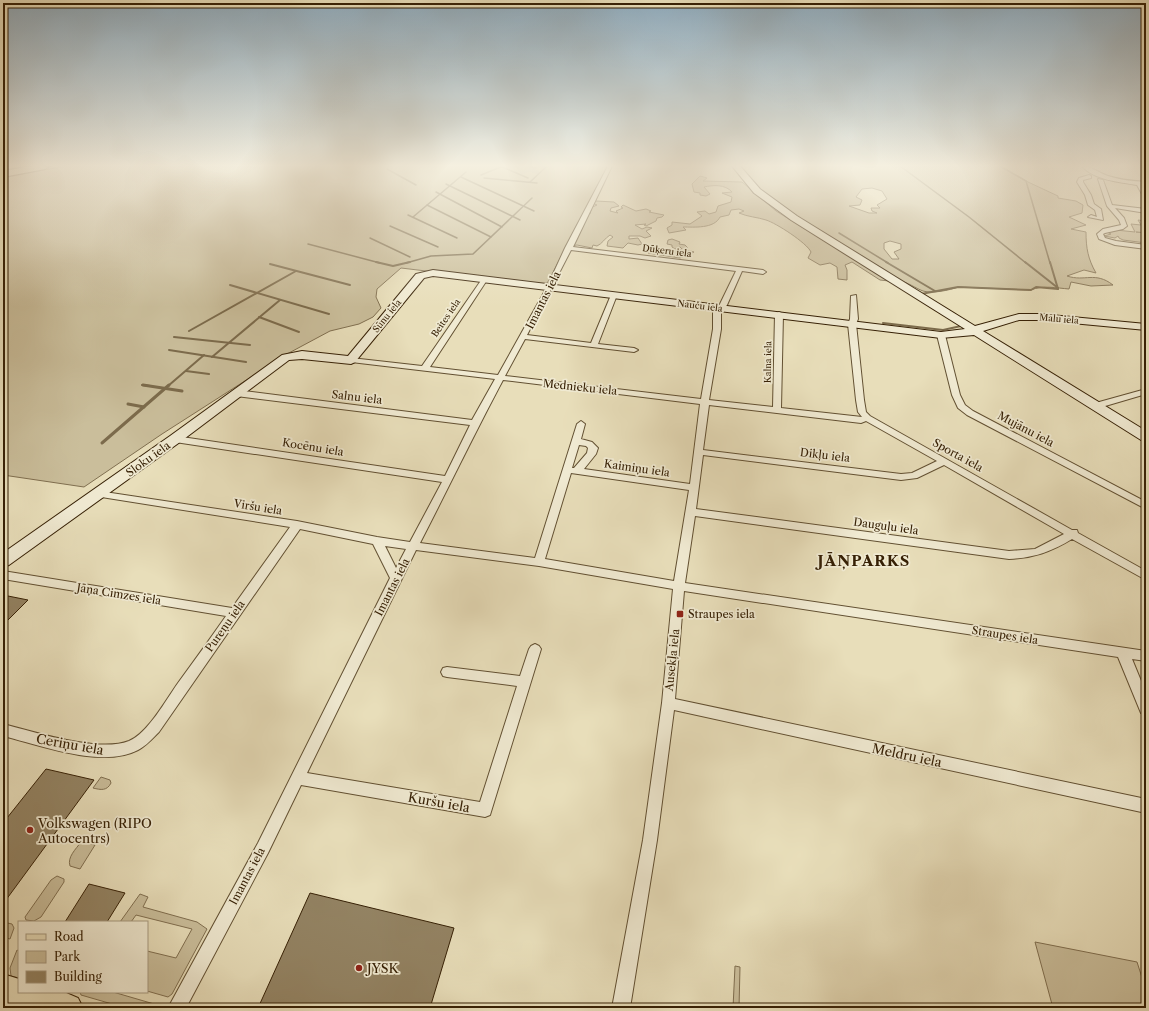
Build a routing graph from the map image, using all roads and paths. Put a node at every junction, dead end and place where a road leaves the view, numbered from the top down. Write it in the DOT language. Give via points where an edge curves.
graph roads {
  1 [pos="586,213"];
  2 [pos="787,213"];
  3 [pos="1099,213"];
  4 [pos="1116,215"];
  5 [pos="1146,246"];
  6 [pos="568,248"];
  7 [pos="740,269"];
  8 [pos="763,272"];
  9 [pos="424,274"];
  10 [pos="484,280"];
  11 [pos="550,287"];
  12 [pos="614,295"];
  13 [pos="854,296"];
  14 [pos="721,308"];
  15 [pos="779,314"];
  16 [pos="852,324"];
  17 [pos="1146,327"];
  18 [pos="975,331"];
  19 [pos="941,335"];
  20 [pos="524,337"];
  21 [pos="594,345"];
  22 [pos="634,350"];
  23 [pos="292,356"];
  24 [pos="351,360"];
  25 [pos="425,368"];
  26 [pos="501,378"];
  27 [pos="1146,392"];
  28 [pos="236,393"];
  29 [pos="705,400"];
  30 [pos="1095,406"];
  31 [pos="776,410"];
  32 [pos="867,418"];
  33 [pos="475,423"];
  34 [pos="581,424"];
  35 [pos="1146,437"];
  36 [pos="175,439"];
  37 [pos="576,441"];
  38 [pos="698,452"];
  39 [pos="945,461"];
  40 [pos="573,470"];
  41 [pos="448,480"];
  42 [pos="694,488"];
  43 [pos="98,494"];
  44 [pos="1146,506"];
  45 [pos="691,512"];
  46 [pos="297,525"];
  47 [pos="1073,533"];
  48 [pos="377,540"];
  49 [pos="414,545"];
  50 [pos="3,561"];
  51 [pos="539,562"];
  52 [pos="3,575"];
  53 [pos="1146,576"];
  54 [pos="396,578"];
  55 [pos="680,586"];
  56 [pos="234,613"];
  57 [pos="535,649"];
  58 [pos="1123,653"];
  59 [pos="1146,656"];
  60 [pos="447,672"];
  61 [pos="525,682"];
  62 [pos="668,703"];
  63 [pos="1146,709"];
  64 [pos="154,728"];
  65 [pos="3,730"];
  66 [pos="298,778"];
  67 [pos="1146,806"];
  68 [pos="3,989"];
  69 [pos="68,1008"];
  70 [pos="176,1008"];
  71 [pos="621,1008"];
  1 -- 6 [label="street, Imantas iela"];
  2 -- 18 [label="street"];
  3 -- 4 [label="street" via="1101,218 1091,220 1113,224"];
  4 -- 5 [label="street" via="1122,219 1124,226 1103,231 1100,234 1102,239 1115,244"];
  6 -- 7 [label="street, Dūķeru iela"];
  6 -- 11 [label="street, Imantas iela"];
  7 -- 8 [label="street, Dūķeru iela"];
  7 -- 14 [label="street, Ausekļa iela"];
  9 -- 10 [label="street, Nauču iela"];
  9 -- 24 [label="street, Sūnu iela"];
  10 -- 11 [label="street, Nauču iela"];
  10 -- 25 [label="street, Beites iela"];
  11 -- 12 [label="street, Nauču iela"];
  11 -- 20 [label="street, Imantas iela"];
  12 -- 14 [label="street, Nauču iela"];
  12 -- 21 [label="street"];
  13 -- 16 [label="street"];
  14 -- 15 [label="street, Nauču iela"];
  14 -- 29 [label="street, Ausekļa iela" via="717,312 717,329"];
  15 -- 16 [label="street, Nauču iela"];
  15 -- 31 [label="street, Kalna iela"];
  16 -- 19 [label="street, Nauču iela"];
  16 -- 32 [label="street" via="860,400 862,412"];
  17 -- 18 [label="street, Mālu iela" via="1019,317"];
  18 -- 19 [label="street, Nauču iela"];
  18 -- 30 [label="street"];
  19 -- 44 [label="street, Mujānu iela" via="961,406"];
  20 -- 21 [label="street"];
  20 -- 26 [label="street, Imantas iela"];
  21 -- 22 [label="street"];
  23 -- 24 [label="street, Mednieku iela" via="302,354"];
  23 -- 28 [label="street, Sloku iela" via="286,357"];
  24 -- 25 [label="street, Mednieku iela"];
  25 -- 26 [label="street, Mednieku iela"];
  26 -- 29 [label="street, Mednieku iela"];
  26 -- 33 [label="street, Imantas iela"];
  27 -- 30 [label="street"];
  28 -- 33 [label="street, Salnu iela"];
  28 -- 36 [label="street, Sloku iela"];
  29 -- 31 [label="street, Mednieku iela"];
  29 -- 38 [label="street, Ausekļa iela"];
  30 -- 35 [label="street"];
  31 -- 32 [label="street, Mednieku iela" via="861,420"];
  32 -- 39 [label="street, Sporta iela"];
  33 -- 41 [label="street, Imantas iela"];
  34 -- 37 [label="street, Kaimiņu iela"];
  36 -- 41 [label="street, Kocēnu iela"];
  36 -- 43 [label="street, Sloku iela"];
  37 -- 40 [label="street, Kaimiņu iela"];
  37 -- 40 [label="street, Kaimiņu iela" via="589,444 593,448 591,454"];
  38 -- 39 [label="street, Dikļu iela" via="901,477 914,476"];
  38 -- 42 [label="street, Ausekļa iela"];
  39 -- 47 [label="street, Sporta iela"];
  40 -- 42 [label="street, Kaimiņu iela"];
  40 -- 51 [label="street, Kaimiņu iela"];
  41 -- 49 [label="street, Imantas iela"];
  42 -- 45 [label="street, Ausekļa iela"];
  43 -- 46 [label="street, Viršu iela"];
  43 -- 50 [label="street, Sloku iela"];
  45 -- 47 [label="street, Dauguļu iela" via="1009,555 1042,552"];
  45 -- 55 [label="street, Ausekļa iela"];
  46 -- 48 [label="street, Viršu iela"];
  46 -- 56 [label="street, Pureņu iela"];
  47 -- 53 [label="street, Sporta iela"];
  48 -- 49 [label="street, Viršu iela"];
  48 -- 54 [label="street"];
  49 -- 51 [label="street, Straupes iela"];
  49 -- 54 [label="street, Imantas iela"];
  51 -- 55 [label="street, Straupes iela"];
  52 -- 56 [label="street, Jāņa Cimzes iela"];
  54 -- 66 [label="street, Imantas iela"];
  55 -- 58 [label="street, Straupes iela"];
  55 -- 62 [label="street, Ausekļa iela"];
  56 -- 64 [label="street, Pureņu iela"];
  57 -- 61 [label="street, Kuršu iela"];
  58 -- 59 [label="street, Straupes iela"];
  58 -- 63 [label="street"];
  60 -- 61 [label="street"];
  61 -- 66 [label="street, Kuršu iela" via="485,810"];
  62 -- 67 [label="street, Meldru iela"];
  62 -- 71 [label="street, Ausekļa iela" via="650,840"];
  64 -- 65 [label="street, Ceriņu iela" via="134,745 100,752"];
  66 -- 70 [label="street, Imantas iela"];
  68 -- 69 [label="main road"];
}
